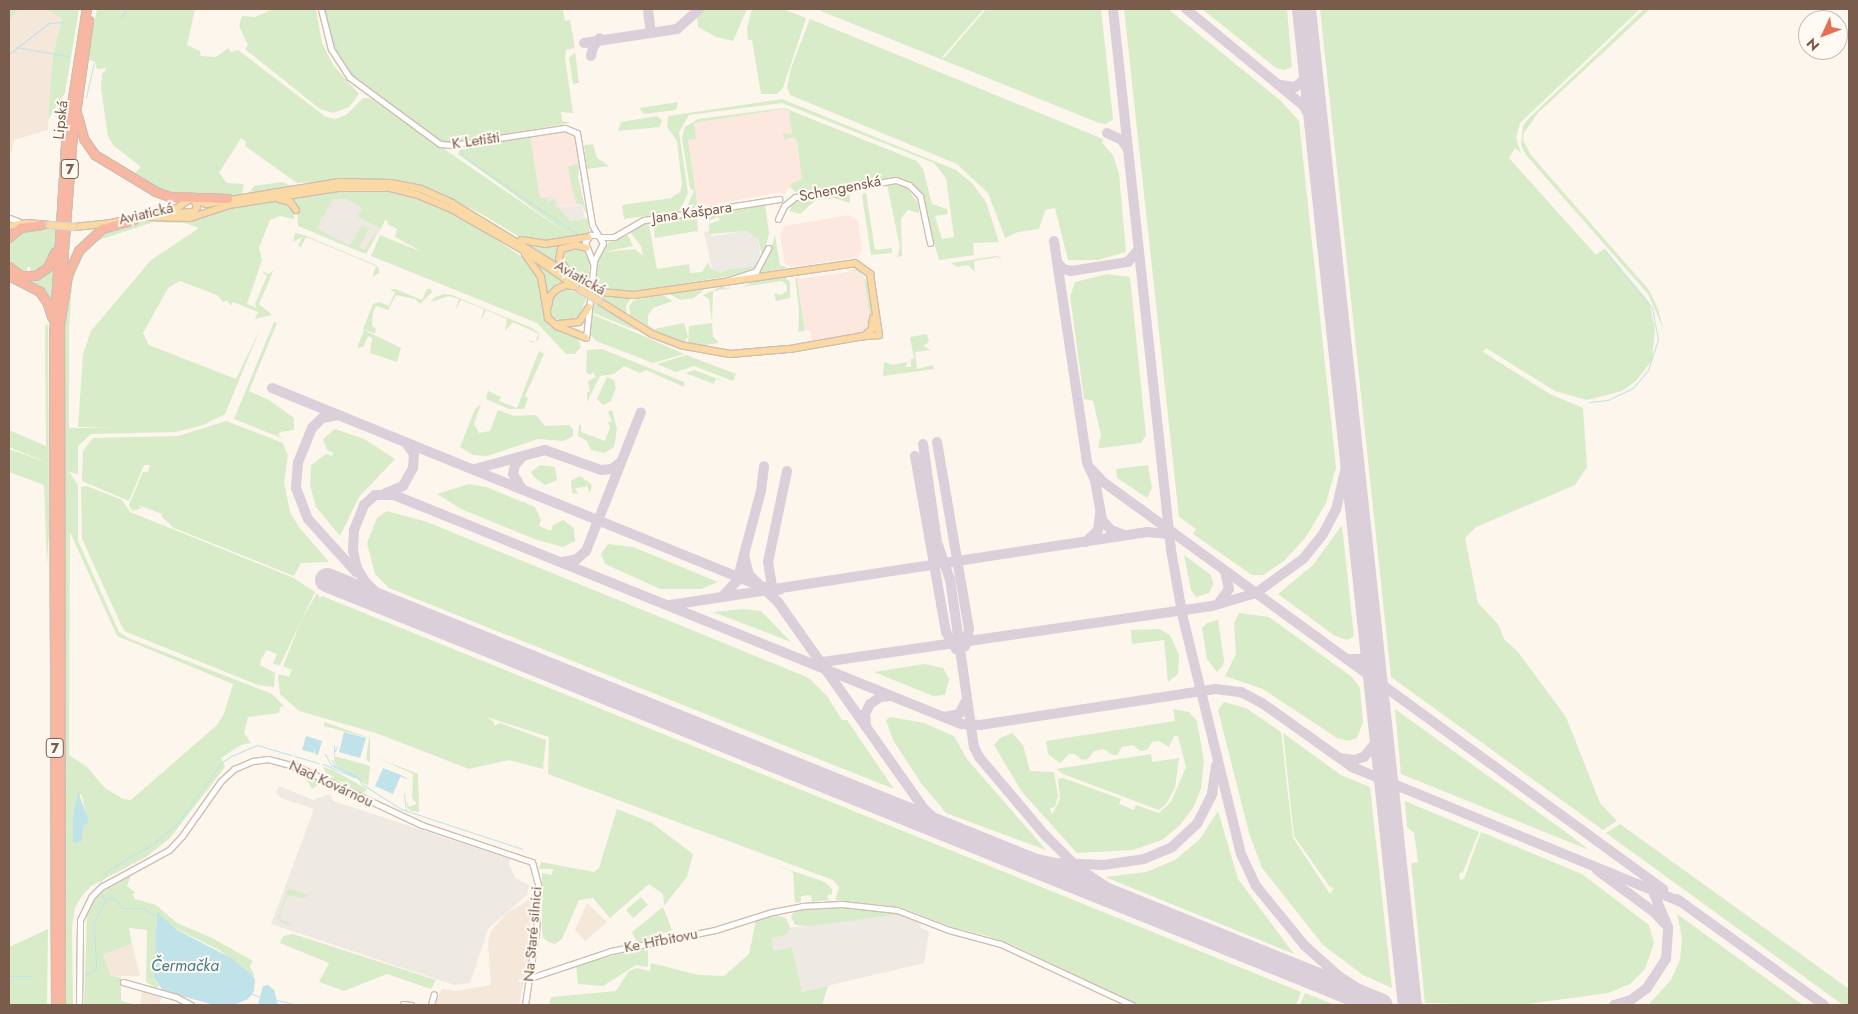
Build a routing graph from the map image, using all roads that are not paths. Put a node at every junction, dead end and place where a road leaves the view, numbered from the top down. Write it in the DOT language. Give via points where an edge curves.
graph roads {
  1 [pos="86,9"];
  2 [pos="91,9"];
  3 [pos="321,9"];
  4 [pos="80,77"];
  5 [pos="139,182"];
  6 [pos="270,198"];
  7 [pos="779,199"];
  8 [pos="189,201"];
  9 [pos="229,202"];
  10 [pos="296,210"];
  11 [pos="191,213"];
  12 [pos="147,217"];
  13 [pos="778,219"];
  14 [pos="9,220"];
  15 [pos="134,220"];
  16 [pos="485,222"];
  17 [pos="592,223"];
  18 [pos="107,224"];
  19 [pos="46,225"];
  20 [pos="9,226"];
  21 [pos="59,231"];
  22 [pos="599,236"];
  23 [pos="588,237"];
  24 [pos="9,238"];
  25 [pos="610,238"];
  26 [pos="930,243"];
  27 [pos="601,248"];
  28 [pos="768,248"];
  29 [pos="587,249"];
  30 [pos="523,251"];
  31 [pos="593,264"];
  32 [pos="9,267"];
  33 [pos="9,276"];
  34 [pos="723,282"];
  35 [pos="580,283"];
  36 [pos="589,307"];
  37 [pos="558,324"];
  38 [pos="60,325"];
  39 [pos="54,336"];
  40 [pos="586,338"];
  41 [pos="534,864"];
  42 [pos="530,978"];
  43 [pos="123,982"];
  44 [pos="434,994"];
  45 [pos="403,1004"];
  46 [pos="56,1005"];
  47 [pos="61,1005"];
  48 [pos="79,1005"];
  49 [pos="191,1005"];
  50 [pos="411,1005"];
  51 [pos="431,1005"];
  52 [pos="525,1005"];
  53 [pos="1132,1005"];
  1 -- 21 [label="highway, Lipská / 7" via="72,91"];
  2 -- 4 [label="highway, Lipská / 7"];
  3 -- 17 [label="street, K Letišti" via="331,49 349,77 440,144 452,145 565,128 574,130 580,139"];
  4 -- 5 [label="highway" via="78,122 86,144 99,158"];
  4 -- 38 [label="highway, Lipská / 7" via="68,184"];
  5 -- 8 [label="highway" via="162,198"];
  5 -- 9 [label="highway" via="167,196"];
  6 -- 9 [label="main road, Aviatická"];
  6 -- 10 [label="main road" via="288,201"];
  6 -- 30 [label="main road, Aviatická" via="348,187 400,190 440,203"];
  7 -- 25 [label="street, Jana Kašpara" via="642,220"];
  8 -- 9 [label="main road, Aviatická" via="204,204"];
  8 -- 11 [label="main road"];
  8 -- 11 [label="main road" via="197,205"];
  8 -- 18 [label="main road, Aviatická" via="177,208"];
  9 -- 11 [label="main road"];
  9 -- 12 [label="main road, Aviatická" via="194,217"];
  9 -- 16 [label="main road, Aviatická" via="339,182 386,182 432,194"];
  11 -- 12 [label="main road"];
  12 -- 15 [label="main road"];
  13 -- 26 [label="street, Schengenská" via="783,207 794,198 896,180 915,190 924,208"];
  14 -- 19 [label="main road"];
  15 -- 18 [label="main road"];
  15 -- 38 [label="highway" via="103,229 79,251 68,275"];
  16 -- 23 [label="main road" via="532,244"];
  16 -- 35 [label="main road, Aviatická"];
  17 -- 22 [label="street, K Letišti"];
  17 -- 23 [label="street, K Letišti"];
  18 -- 19 [label="main road, bridge"];
  19 -- 20 [label="main road"];
  19 -- 24 [label="highway" via="21,228"];
  21 -- 32 [label="highway" via="53,259 42,274 24,277"];
  21 -- 39 [label="highway, Lipská / 7"];
  22 -- 23 [label="street"];
  22 -- 25 [label="street"];
  22 -- 27 [label="street, K Letišti"];
  23 -- 29 [label="street, K Letišti"];
  25 -- 27 [label="street, Jana Kašpara"];
  27 -- 29 [label="street"];
  27 -- 31 [label="street, K Letišti"];
  28 -- 34 [label="street" via="756,271"];
  29 -- 31 [label="street, K Letišti"];
  29 -- 35 [label="main road" via="565,246 559,252 560,264"];
  30 -- 35 [label="main road, Aviatická"];
  30 -- 40 [label="main road" via="540,273 550,320"];
  31 -- 36 [label="street, K Letišti"];
  33 -- 39 [label="highway" via="45,297 52,314"];
  34 -- 35 [label="main road, Aviatická, bridge" via="629,296 600,292"];
  34 -- 35 [label="main road, Aviatická, bridge" via="859,264 870,274 874,302 872,329 858,337 789,348 740,354 711,352 670,342 644,329 599,301"];
  35 -- 37 [label="main road" via="566,285 550,296 549,312"];
  36 -- 37 [label="main road" via="579,322"];
  36 -- 40 [label="street, K Letišti"];
  37 -- 40 [label="main road"];
  38 -- 47 [label="highway, 7"];
  39 -- 46 [label="highway, 7"];
  41 -- 42 [label="street, Na Staré silnici" via="537,907"];
  41 -- 48 [label="street, Nad Kovárnou" via="408,819 289,763 268,759 248,762 221,781 182,836 168,850 101,887 88,900 79,933"];
  42 -- 52 [label="street, Na Staré silnici"];
  42 -- 53 [label="street, Ke Hřbitovu" via="612,951 715,930 793,907 842,904 897,910 949,930 1010,947"];
  43 -- 49 [label="street" via="176,997"];
  44 -- 51 [label="street"];
  45 -- 50 [label="street"];
}
